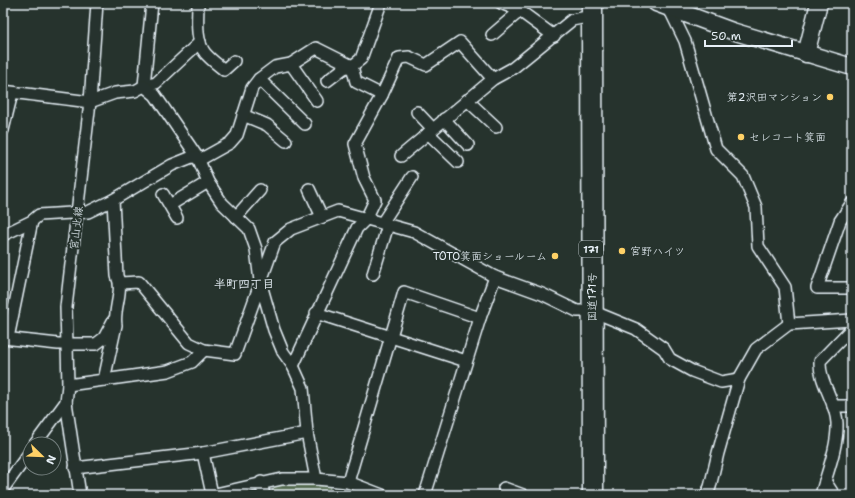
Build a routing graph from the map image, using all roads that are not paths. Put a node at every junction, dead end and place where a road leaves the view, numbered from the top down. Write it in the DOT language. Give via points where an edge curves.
graph roads {
  1 [pos="97,3"];
  2 [pos="152,3"];
  3 [pos="198,3"];
  4 [pos="382,3"];
  5 [pos="501,3"];
  6 [pos="819,3"];
  7 [pos="674,7"];
  8 [pos="592,10"];
  9 [pos="520,11"];
  10 [pos="492,35"];
  11 [pos="554,36"];
  12 [pos="200,42"];
  13 [pos="806,54"];
  14 [pos="234,61"];
  15 [pos="291,64"];
  16 [pos="352,66"];
  17 [pos="852,67"];
  18 [pos="259,79"];
  19 [pos="493,79"];
  20 [pos="327,81"];
  21 [pos="144,86"];
  22 [pos="8,92"];
  23 [pos="382,95"];
  24 [pos="467,100"];
  25 [pos="317,101"];
  26 [pos="90,102"];
  27 [pos="417,112"];
  28 [pos="243,115"];
  29 [pos="444,120"];
  30 [pos="305,124"];
  31 [pos="496,127"];
  32 [pos="3,130"];
  33 [pos="431,131"];
  34 [pos="286,141"];
  35 [pos="468,145"];
  36 [pos="401,156"];
  37 [pos="198,158"];
  38 [pos="458,162"];
  39 [pos="412,177"];
  40 [pos="208,182"];
  41 [pos="309,189"];
  42 [pos="260,190"];
  43 [pos="163,194"];
  44 [pos="113,200"];
  45 [pos="852,203"];
  46 [pos="170,205"];
  47 [pos="78,212"];
  48 [pos="236,217"];
  49 [pos="322,217"];
  50 [pos="177,218"];
  51 [pos="366,219"];
  52 [pos="32,221"];
  53 [pos="385,224"];
  54 [pos="3,235"];
  55 [pos="374,274"];
  56 [pos="495,277"];
  57 [pos="260,281"];
  58 [pos="120,283"];
  59 [pos="852,288"];
  60 [pos="592,311"];
  61 [pos="316,313"];
  62 [pos="115,317"];
  63 [pos="480,318"];
  64 [pos="852,320"];
  65 [pos="789,324"];
  66 [pos="852,328"];
  67 [pos="391,336"];
  68 [pos="6,338"];
  69 [pos="66,343"];
  70 [pos="204,350"];
  71 [pos="466,361"];
  72 [pos="293,366"];
  73 [pos="739,378"];
  74 [pos="104,380"];
  75 [pos="68,385"];
  76 [pos="66,402"];
  77 [pos="833,406"];
  78 [pos="852,406"];
  79 [pos="307,433"];
  80 [pos="42,436"];
  81 [pos="202,453"];
  82 [pos="22,463"];
  83 [pos="75,468"];
  84 [pos="316,479"];
  85 [pos="261,482"];
  86 [pos="348,482"];
  87 [pos="825,482"];
  88 [pos="504,488"];
  89 [pos="3,489"];
  90 [pos="80,495"];
  91 [pos="212,495"];
  92 [pos="264,495"];
  93 [pos="382,495"];
  94 [pos="425,495"];
  95 [pos="523,495"];
  96 [pos="593,495"];
  97 [pos="706,495"];
  98 [pos="821,495"];
  99 [pos="834,495"];
  1 -- 26 [label="street, 宮山北線"];
  2 -- 21 [label="street"];
  3 -- 12 [label="street" via="197,24"];
  4 -- 16 [label="street" via="361,59"];
  5 -- 9 [label="street"];
  6 -- 13 [label="street"];
  7 -- 13 [label="street" via="732,31"];
  7 -- 65 [label="street" via="716,149 743,176 756,207 758,246 784,287"];
  8 -- 11 [label="street" via="572,20"];
  8 -- 60 [label="highway, 国道171号 / 171"];
  9 -- 10 [label="street"];
  9 -- 11 [label="street"];
  11 -- 19 [label="street" via="513,68"];
  12 -- 14 [label="street" via="204,52 224,70"];
  12 -- 21 [label="street" via="156,83"];
  13 -- 17 [label="street"];
  15 -- 16 [label="street" via="316,48"];
  15 -- 18 [label="street" via="275,67"];
  15 -- 25 [label="street"];
  16 -- 20 [label="street" via="344,68"];
  16 -- 23 [label="street" via="356,82"];
  18 -- 28 [label="street" via="252,88"];
  18 -- 30 [label="street"];
  19 -- 23 [label="street" via="460,42 426,65 409,57 399,58"];
  19 -- 24 [label="street"];
  21 -- 26 [label="street" via="135,91 115,93"];
  21 -- 37 [label="street" via="155,95"];
  22 -- 26 [label="street"];
  22 -- 32 [label="street"];
  23 -- 51 [label="street" via="354,144 364,178 375,200"];
  24 -- 29 [label="street"];
  24 -- 31 [label="street"];
  26 -- 47 [label="street, 宮山北線"];
  27 -- 33 [label="street"];
  28 -- 34 [label="street" via="268,125"];
  28 -- 37 [label="street" via="237,135 230,143 203,158"];
  29 -- 33 [label="street"];
  29 -- 35 [label="street"];
  33 -- 36 [label="street"];
  33 -- 38 [label="street"];
  37 -- 40 [label="street"];
  37 -- 44 [label="street" via="192,157 172,166"];
  39 -- 53 [label="street"];
  40 -- 46 [label="street"];
  40 -- 48 [label="street" via="222,204"];
  41 -- 49 [label="street"];
  42 -- 48 [label="street"];
  43 -- 46 [label="street"];
  44 -- 47 [label="street" via="88,212"];
  44 -- 58 [label="street" via="117,276"];
  45 -- 59 [label="street" via="840,221 817,288"];
  46 -- 50 [label="street"];
  47 -- 52 [label="street" via="39,215"];
  47 -- 69 [label="street, 宮山北線" via="66,307"];
  48 -- 57 [label="street" via="249,229 256,249"];
  49 -- 51 [label="street" via="338,211"];
  49 -- 57 [label="street" via="291,229 275,242"];
  51 -- 53 [label="street"];
  51 -- 61 [label="street" via="357,228"];
  52 -- 54 [label="street"];
  52 -- 68 [label="street"];
  53 -- 55 [label="street"];
  53 -- 56 [label="street" via="414,232"];
  56 -- 60 [label="street" via="542,294 577,311"];
  56 -- 63 [label="street"];
  57 -- 70 [label="street" via="235,354"];
  57 -- 72 [label="street" via="274,330 283,352"];
  58 -- 62 [label="street"];
  58 -- 70 [label="street" via="139,282 189,343"];
  60 -- 73 [label="street" via="636,329 664,349 670,359 692,371 721,382"];
  60 -- 96 [label="highway, 国道171号 / 171"];
  61 -- 67 [label="street"];
  61 -- 72 [label="street"];
  62 -- 69 [label="street" via="104,338 96,344"];
  62 -- 74 [label="street" via="116,325"];
  63 -- 67 [label="street" via="404,292"];
  63 -- 71 [label="street"];
  64 -- 65 [label="street"];
  65 -- 73 [label="street" via="756,349"];
  66 -- 77 [label="street" via="820,361 820,370"];
  67 -- 71 [label="street"];
  67 -- 86 [label="street"];
  68 -- 69 [label="street"];
  69 -- 75 [label="street, 宮山北線"];
  70 -- 74 [label="street" via="192,362 168,371"];
  71 -- 94 [label="street"];
  72 -- 79 [label="street" via="303,388"];
  73 -- 97 [label="street"];
  74 -- 75 [label="street"];
  75 -- 76 [label="street, 宮山北線"];
  76 -- 80 [label="street, 宮山北線"];
  76 -- 83 [label="street"];
  77 -- 78 [label="street"];
  77 -- 87 [label="street" via="837,423"];
  79 -- 81 [label="street"];
  79 -- 84 [label="street"];
  81 -- 83 [label="street"];
  81 -- 91 [label="street"];
  82 -- 89 [label="street"];
  83 -- 90 [label="street"];
  84 -- 85 [label="street"];
  84 -- 86 [label="street"];
  85 -- 91 [label="street"];
  85 -- 92 [label="street"];
  86 -- 93 [label="street"];
  87 -- 98 [label="street"];
  87 -- 99 [label="street"];
  88 -- 95 [label="street"];
}
